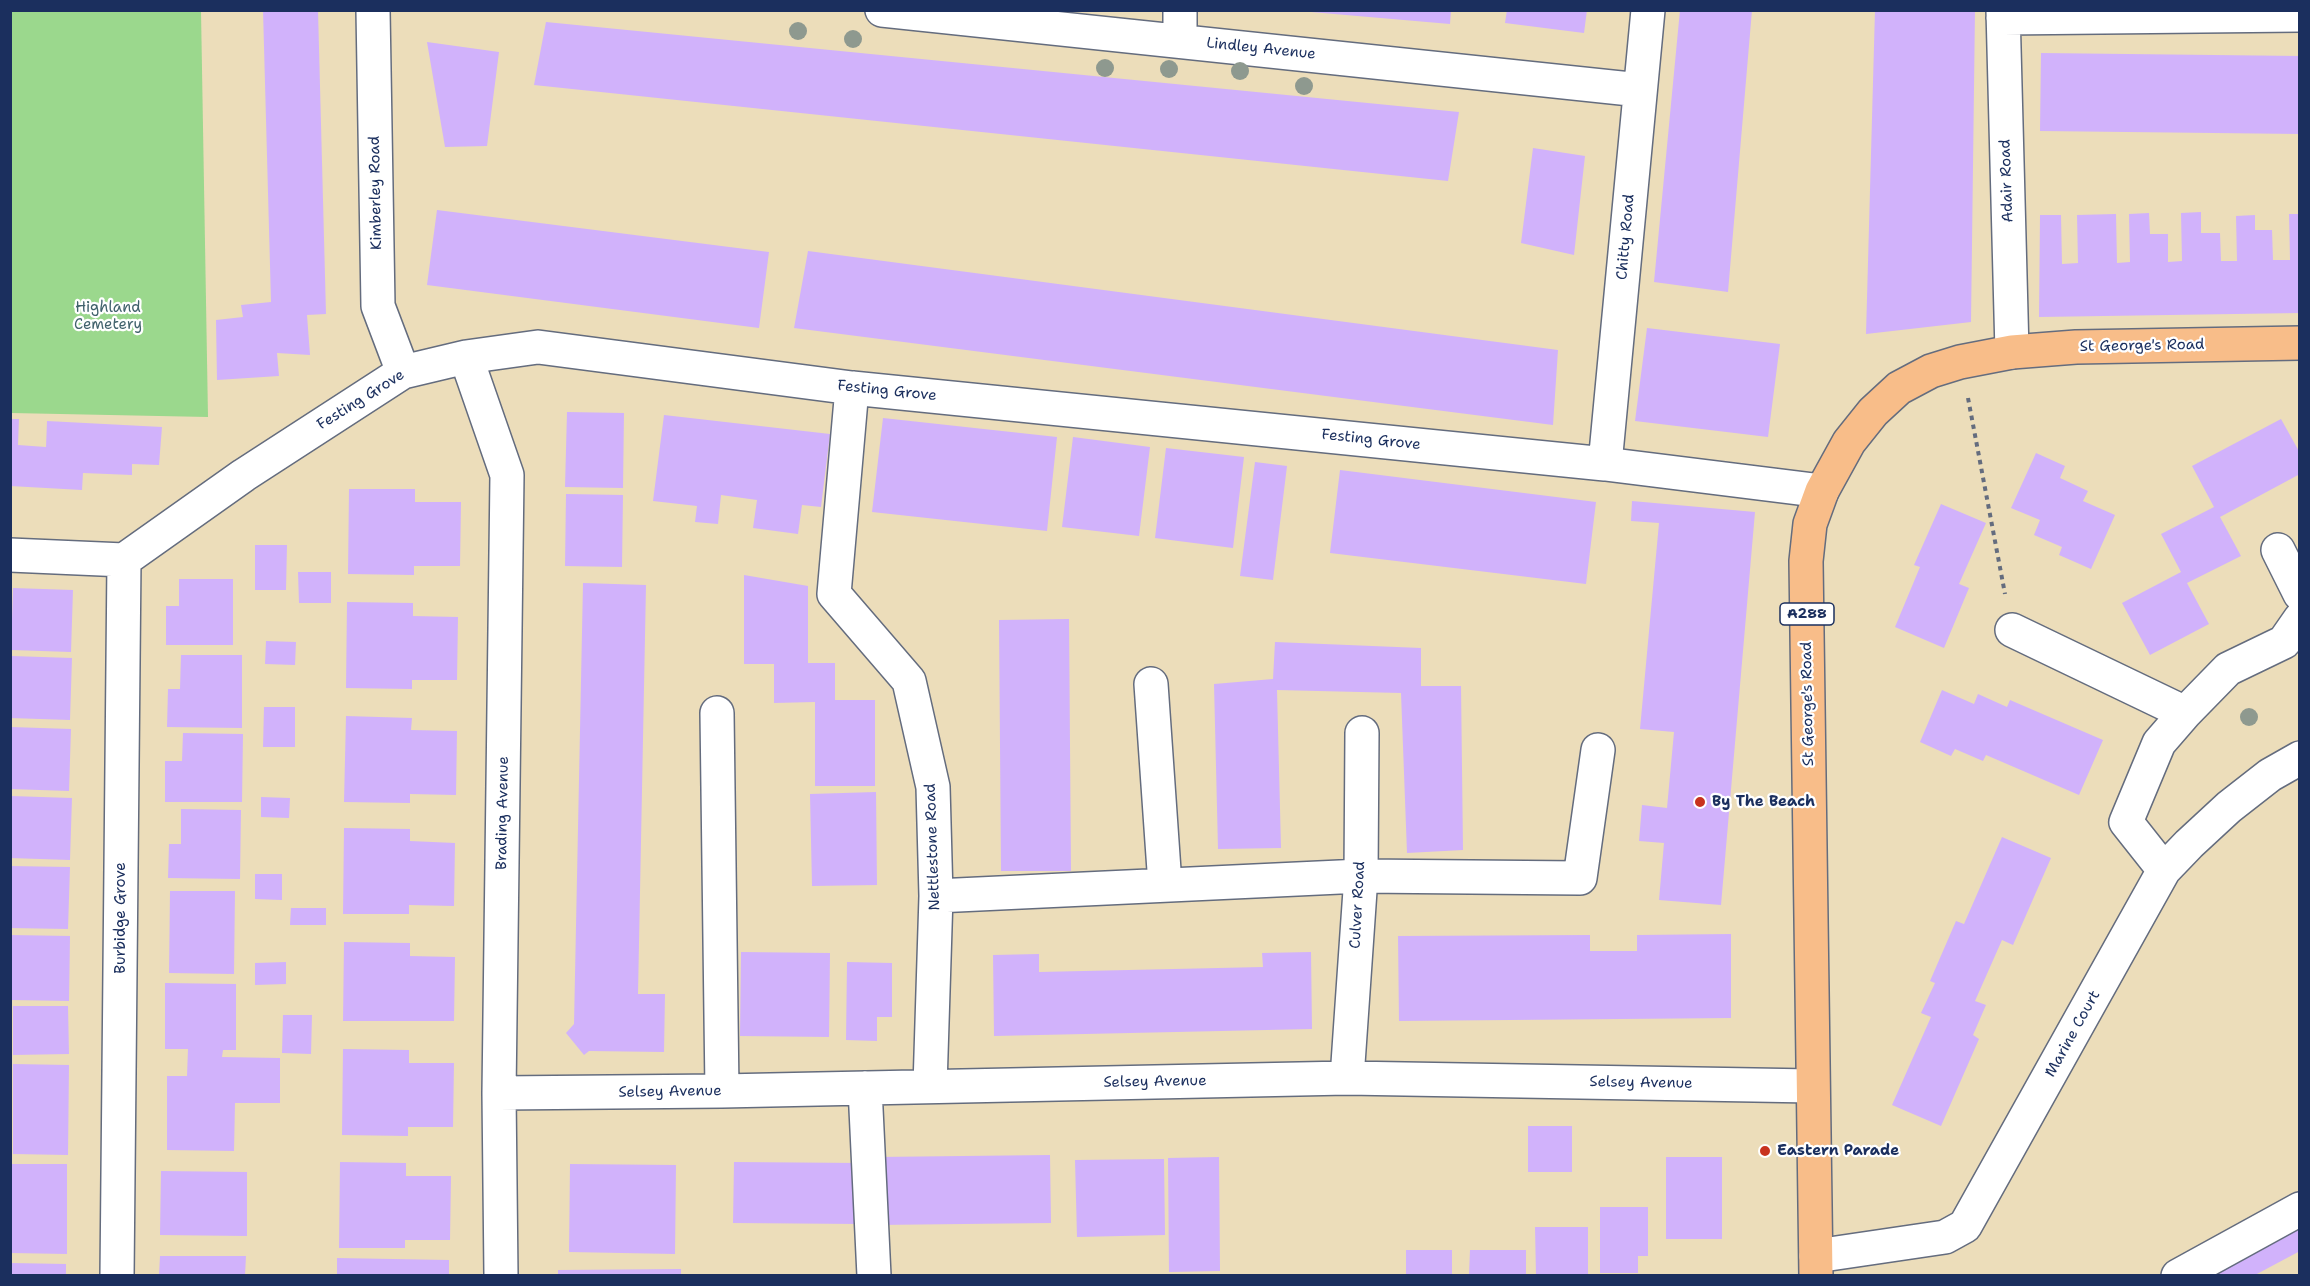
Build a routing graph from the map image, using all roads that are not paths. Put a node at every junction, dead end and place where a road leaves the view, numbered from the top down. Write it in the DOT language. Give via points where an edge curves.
graph roads {
  1 [pos="373,10"];
  2 [pos="882,10"];
  3 [pos="1648,10"];
  4 [pos="2003,14"];
  5 [pos="2300,15"];
  6 [pos="1180,26"];
  7 [pos="1640,90"];
  8 [pos="2300,343"];
  9 [pos="2012,352"];
  10 [pos="466,357"];
  11 [pos="403,372"];
  12 [pos="852,388"];
  13 [pos="1605,464"];
  14 [pos="1822,491"];
  15 [pos="2278,550"];
  16 [pos="10,555"];
  17 [pos="124,560"];
  18 [pos="2300,594"];
  19 [pos="2300,619"];
  20 [pos="2012,630"];
  21 [pos="1151,684"];
  22 [pos="717,713"];
  23 [pos="2185,713"];
  24 [pos="1362,733"];
  25 [pos="1598,750"];
  26 [pos="2300,758"];
  27 [pos="2164,870"];
  28 [pos="1361,876"];
  29 [pos="1165,885"];
  30 [pos="936,896"];
  31 [pos="1347,1078"];
  32 [pos="930,1086"];
  33 [pos="1812,1086"];
  34 [pos="865,1088"];
  35 [pos="722,1091"];
  36 [pos="499,1094"];
  37 [pos="2300,1209"];
  38 [pos="1816,1266"];
  39 [pos="117,1275"];
  40 [pos="501,1275"];
  41 [pos="874,1275"];
  42 [pos="2178,1275"];
  1 -- 11 [label="street, Kimberley Road" via="378,306"];
  2 -- 6 [label="street, Lindley Avenue"];
  3 -- 7 [label="street, Chitty Road"];
  4 -- 5 [label="street"];
  4 -- 9 [label="street, Adair Road"];
  6 -- 7 [label="street, Lindley Avenue"];
  7 -- 13 [label="street, Chitty Road"];
  8 -- 9 [label="main road, St George's Road / A288"];
  9 -- 14 [label="main road, St George's Road / A288" via="1931,371 1899,388 1849,442"];
  10 -- 11 [label="street, Festing Grove"];
  10 -- 12 [label="street, Festing Grove" via="537,347"];
  10 -- 36 [label="street, Brading Avenue" via="507,475"];
  11 -- 17 [label="street, Festing Grove" via="244,475"];
  12 -- 13 [label="street, Festing Grove"];
  12 -- 30 [label="street, Nettlestone Road" via="834,594 909,681 933,787"];
  13 -- 14 [label="street, Festing Grove"];
  14 -- 33 [label="main road, St George's Road / A288" via="1810,524 1806,561"];
  15 -- 18 [label="street"];
  16 -- 17 [label="street"];
  17 -- 39 [label="street, Burbidge Grove"];
  19 -- 23 [label="street" via="2284,642 2228,669"];
  20 -- 23 [label="street"];
  21 -- 29 [label="street"];
  22 -- 35 [label="street"];
  23 -- 27 [label="street" via="2159,743 2126,822"];
  24 -- 28 [label="street, Culver Road"];
  25 -- 28 [label="street" via="1581,878"];
  26 -- 27 [label="street, Marine Court" via="2270,775 2229,807"];
  27 -- 38 [label="street, Marine Court" via="1965,1226 1945,1237"];
  28 -- 29 [label="street"];
  28 -- 31 [label="street, Culver Road"];
  29 -- 30 [label="street"];
  30 -- 32 [label="street, Nettlestone Road"];
  31 -- 32 [label="street, Selsey Avenue"];
  31 -- 33 [label="street, Selsey Avenue"];
  32 -- 34 [label="street, Selsey Avenue"];
  33 -- 38 [label="main road, St George's Road / A288"];
  34 -- 35 [label="street, Selsey Avenue"];
  34 -- 41 [label="street"];
  35 -- 36 [label="street, Selsey Avenue"];
  36 -- 40 [label="street, Brading Avenue"];
  37 -- 42 [label="street"];
}
